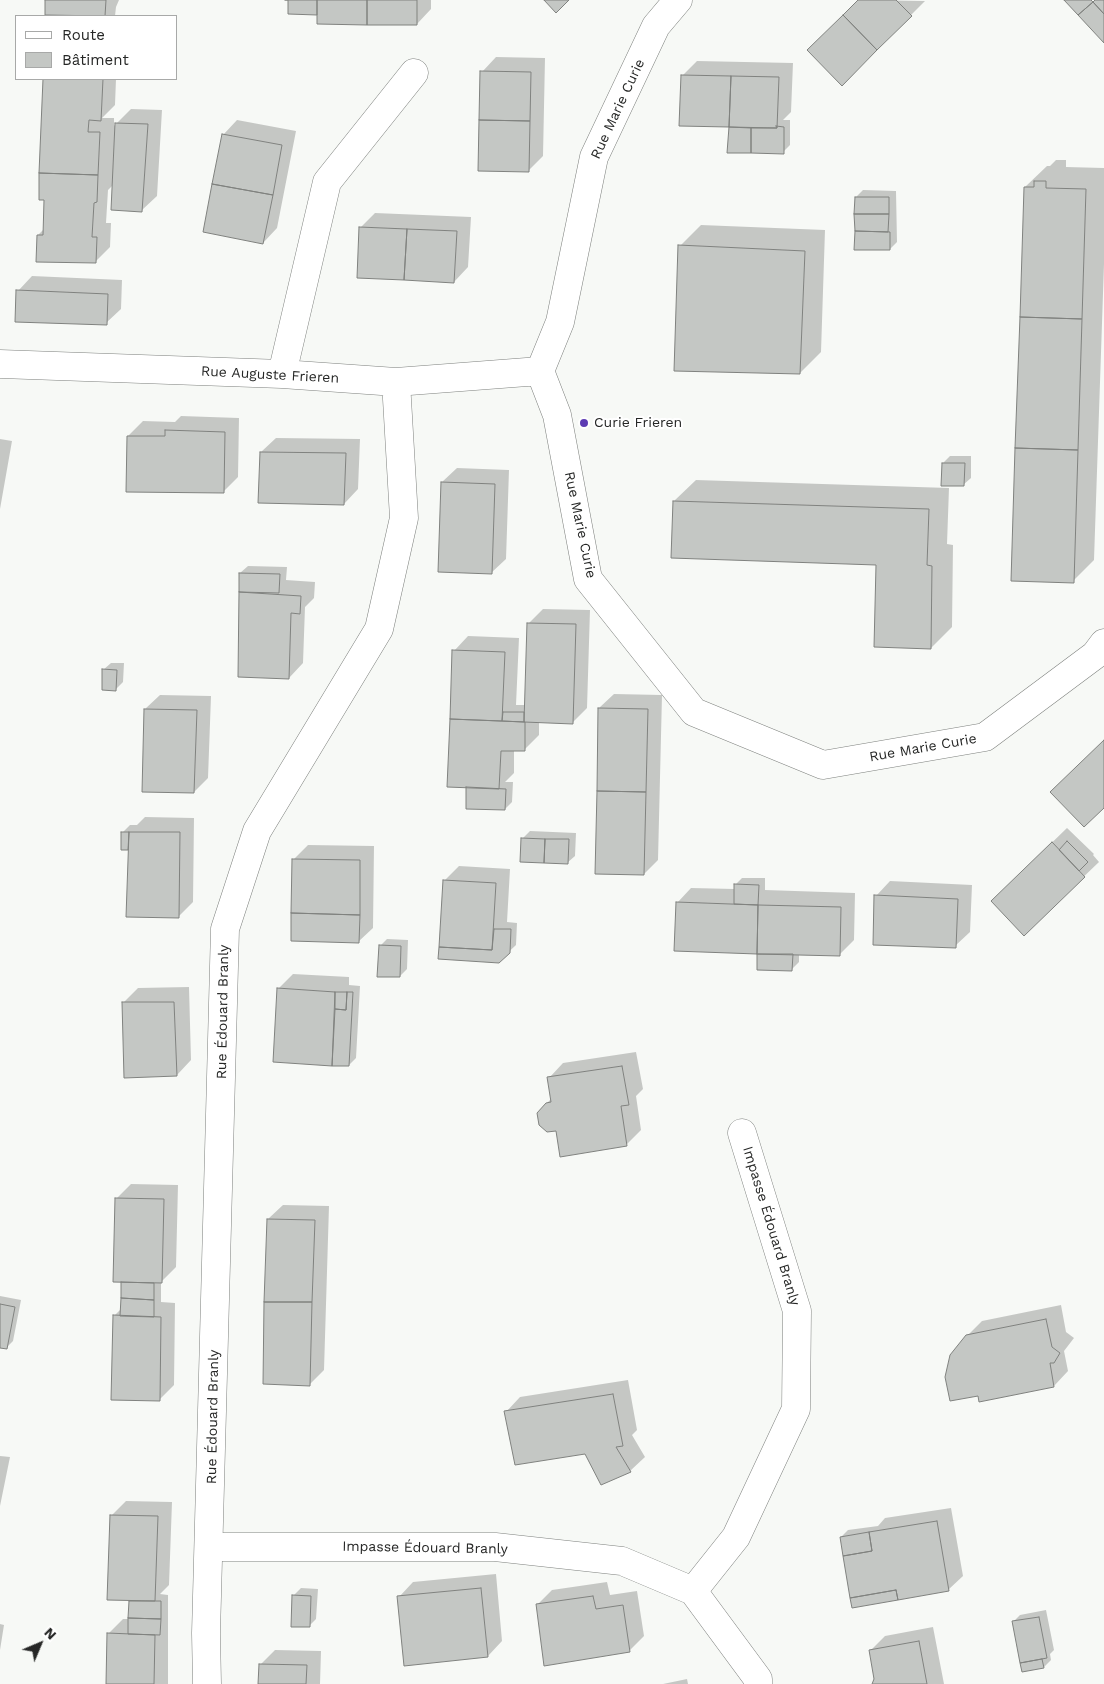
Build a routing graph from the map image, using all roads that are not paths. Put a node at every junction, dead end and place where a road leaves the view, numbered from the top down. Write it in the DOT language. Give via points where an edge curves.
graph roads {
  1 [pos="678,0"];
  2 [pos="414,73"];
  3 [pos="0,364"];
  4 [pos="540,371"];
  5 [pos="282,374"];
  6 [pos="396,382"];
  7 [pos="1104,643"];
  8 [pos="742,1133"];
  9 [pos="209,1547"];
  10 [pos="693,1591"];
  11 [pos="207,1684"];
  12 [pos="758,1684"];
  1 -- 4 [label="street, Rue Marie Curie" via="656,26 594,157 560,322"];
  2 -- 5 [label="street" via="327,182"];
  3 -- 5 [label="street, Rue Auguste Frieren"];
  4 -- 6 [label="street, Rue Auguste Frieren"];
  4 -- 7 [label="street, Rue Marie Curie" via="557,415 588,579 694,712 823,765 985,737 1095,655"];
  5 -- 6 [label="street, Rue Auguste Frieren"];
  6 -- 9 [label="street, Rue Édouard Branly" via="404,518 379,628 257,831 226,929"];
  8 -- 10 [label="street, Impasse Édouard Branly" via="797,1311 796,1409 736,1537"];
  9 -- 10 [label="street, Impasse Édouard Branly" via="495,1547 622,1561"];
  9 -- 11 [label="street, Rue Édouard Branly"];
  10 -- 12 [label="street" via="758,1679"];
}
